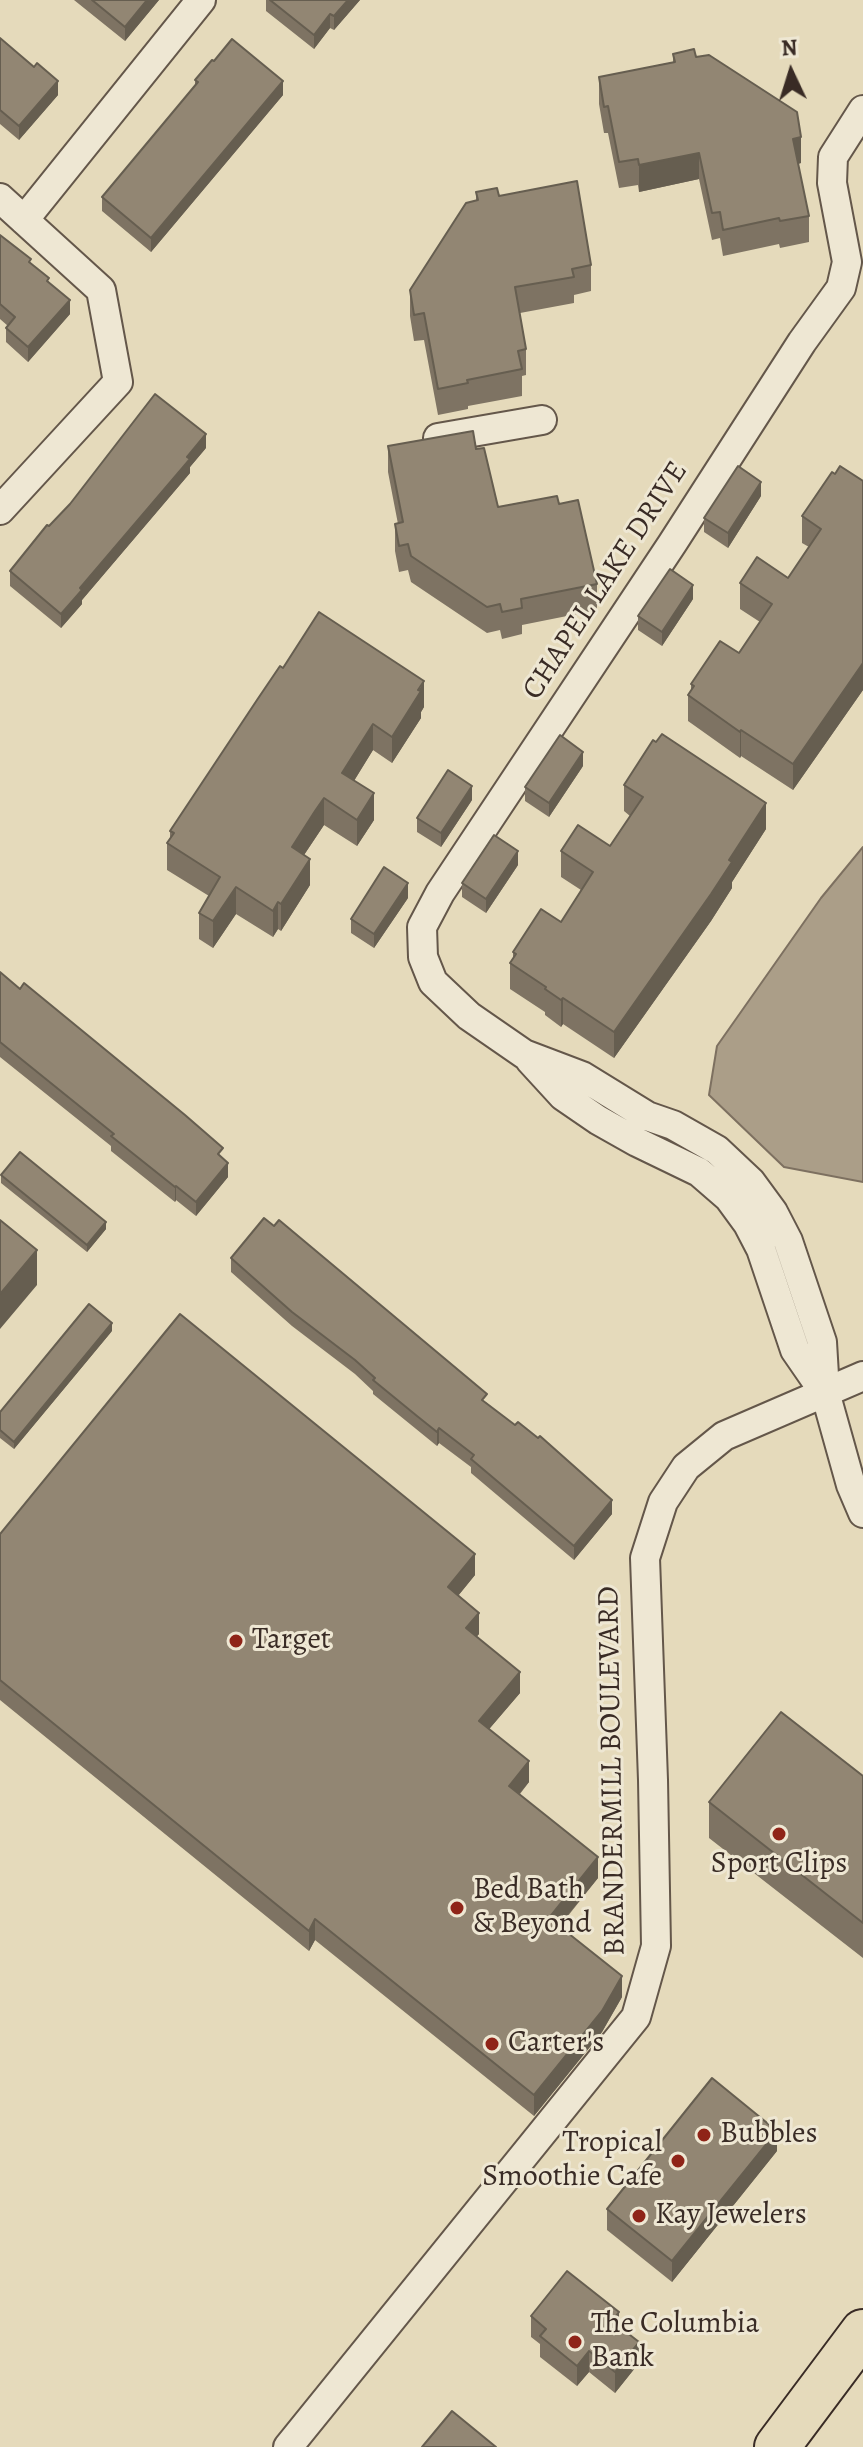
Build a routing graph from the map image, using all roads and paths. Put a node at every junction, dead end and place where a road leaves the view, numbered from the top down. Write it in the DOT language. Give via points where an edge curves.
graph roads {
  1 [pos="201,0"];
  2 [pos="863,110"];
  3 [pos="0,198"];
  4 [pos="24,220"];
  5 [pos="542,420"];
  6 [pos="425,440"];
  7 [pos="0,510"];
  8 [pos="863,1376"];
  9 [pos="825,1392"];
  10 [pos="863,1513"];
  11 [pos="863,2332"];
  12 [pos="288,2447"];
  13 [pos="777,2447"];
  1 -- 4 [label="street"];
  2 -- 9 [label="street, CHAPEL LAKE DRIVE" via="833,157 832,183 847,262 841,288 422,927 423,957 433,982 469,1016 524,1054 582,1076 717,1150 751,1182 788,1241 822,1342"];
  3 -- 4 [label="street"];
  4 -- 7 [label="street" via="101,290 118,382"];
  5 -- 6 [label="street"];
  8 -- 9 [label="street, BRANDERMILL BOULEVARD"];
  9 -- 10 [label="street, CHAPEL LAKE DRIVE"];
  9 -- 12 [label="street, BRANDERMILL BOULEVARD" via="724,1436 686,1467 663,1502 645,1558 656,1946 636,2017"];
  11 -- 13 [label="highway"];
}
